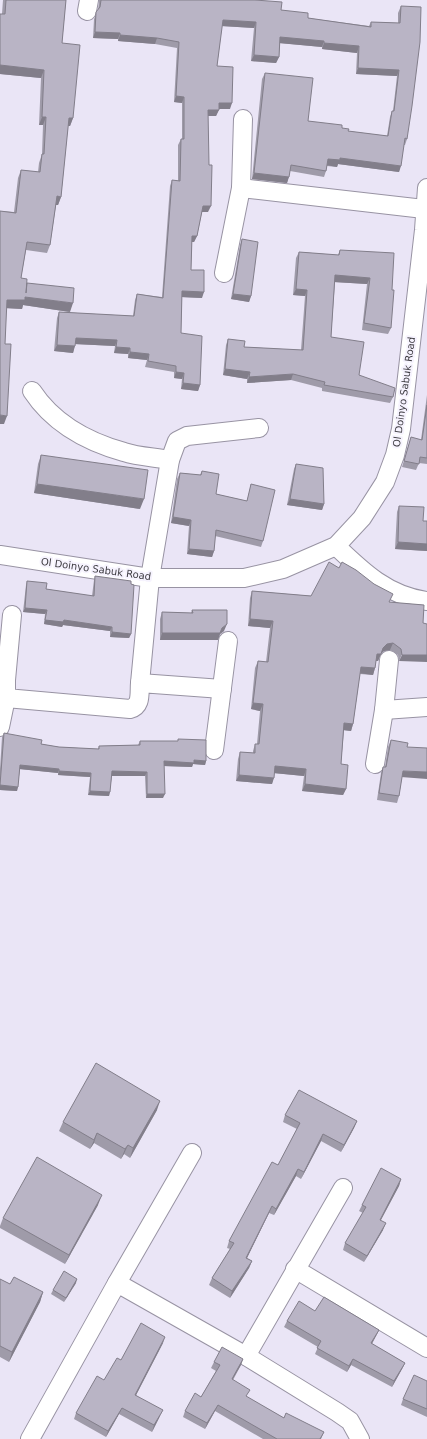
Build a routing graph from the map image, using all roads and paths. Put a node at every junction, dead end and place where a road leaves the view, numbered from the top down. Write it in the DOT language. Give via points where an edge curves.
graph roads {
  1 [pos="243,119"];
  2 [pos="241,188"];
  3 [pos="427,188"];
  4 [pos="424,209"];
  5 [pos="426,230"];
  6 [pos="224,273"];
  7 [pos="32,391"];
  8 [pos="259,428"];
  9 [pos="170,460"];
  10 [pos="336,546"];
  11 [pos="0,555"];
  12 [pos="150,578"];
  13 [pos="427,601"];
  14 [pos="12,615"];
  15 [pos="228,641"];
  16 [pos="389,660"];
  17 [pos="140,683"];
  18 [pos="222,689"];
  19 [pos="6,698"];
  20 [pos="427,707"];
  21 [pos="384,710"];
  22 [pos="0,727"];
  23 [pos="214,750"];
  24 [pos="374,764"];
  25 [pos="192,1153"];
  26 [pos="343,1188"];
  27 [pos="295,1269"];
  28 [pos="117,1283"];
  29 [pos="427,1348"];
  30 [pos="246,1356"];
  31 [pos="30,1439"];
  32 [pos="360,1439"];
  1 -- 2 [label="street"];
  2 -- 4 [label="street"];
  2 -- 6 [label="street"];
  3 -- 4 [label="street, Ol Doinyo Sabuk Road"];
  4 -- 5 [label="street, Ol Doinyo Sabuk Road"];
  5 -- 10 [label="street, Ol Doinyo Sabuk Road" via="401,429 395,455 385,482 362,518"];
  7 -- 9 [label="street" via="52,416 94,441 125,453"];
  8 -- 9 [label="street" via="187,436 177,441"];
  9 -- 12 [label="street"];
  10 -- 12 [label="street, Ol Doinyo Sabuk Road" via="283,569 244,578"];
  10 -- 13 [label="street" via="371,578 406,596"];
  11 -- 12 [label="street, Ol Doinyo Sabuk Road"];
  12 -- 17 [label="street"];
  14 -- 19 [label="street"];
  15 -- 18 [label="street"];
  16 -- 21 [label="street"];
  17 -- 18 [label="street"];
  17 -- 19 [label="street" via="138,704 130,709"];
  18 -- 23 [label="street"];
  19 -- 22 [label="street"];
  20 -- 21 [label="street"];
  21 -- 24 [label="street"];
  25 -- 28 [label="street"];
  26 -- 27 [label="street"];
  27 -- 29 [label="street"];
  27 -- 30 [label="street"];
  28 -- 30 [label="street"];
  28 -- 31 [label="street"];
  30 -- 32 [label="street" via="338,1412 350,1421"];
}
